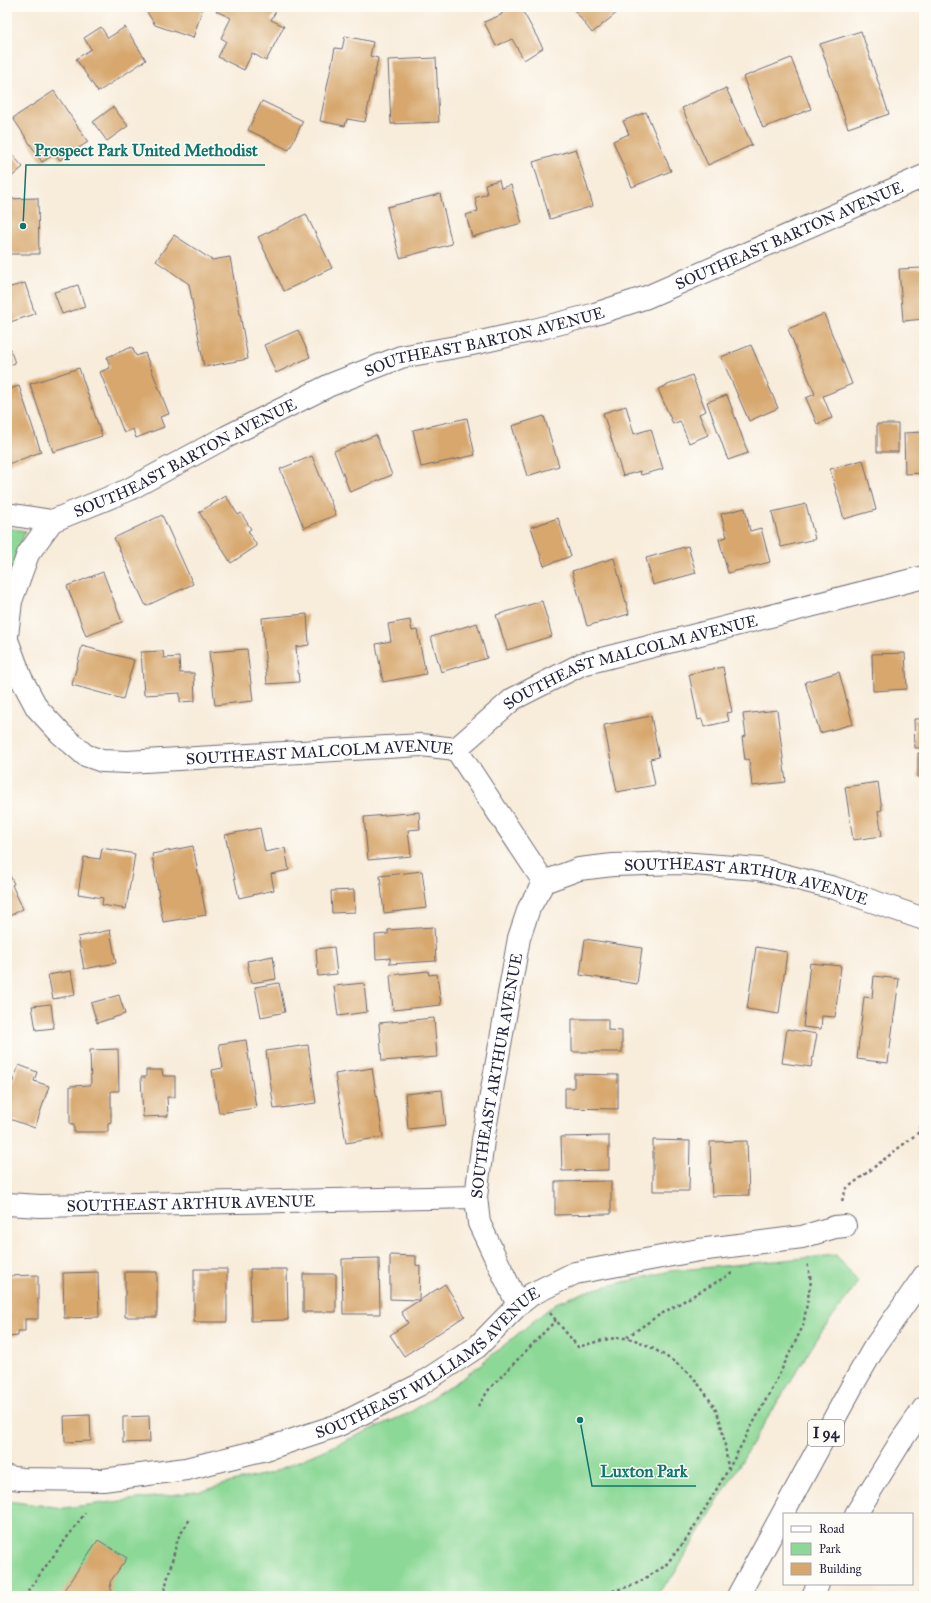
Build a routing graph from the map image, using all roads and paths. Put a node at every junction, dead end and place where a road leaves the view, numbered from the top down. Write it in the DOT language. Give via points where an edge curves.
graph roads {
  1 [pos="924,176"];
  2 [pos="7,514"];
  3 [pos="52,521"];
  4 [pos="924,577"];
  5 [pos="7,636"];
  6 [pos="7,640"];
  7 [pos="456,749"];
  8 [pos="544,882"];
  9 [pos="924,919"];
  10 [pos="924,1115"];
  11 [pos="476,1197"];
  12 [pos="7,1204"];
  13 [pos="840,1227"];
  14 [pos="802,1237"];
  15 [pos="800,1262"];
  16 [pos="807,1262"];
  17 [pos="736,1270"];
  18 [pos="924,1276"];
  19 [pos="518,1305"];
  20 [pos="556,1320"];
  21 [pos="559,1323"];
  22 [pos="627,1337"];
  23 [pos="478,1406"];
  24 [pos="924,1408"];
  25 [pos="728,1470"];
  26 [pos="7,1477"];
  27 [pos="783,1513"];
  28 [pos="783,1513"];
  29 [pos="857,1513"];
  30 [pos="85,1514"];
  31 [pos="190,1519"];
  32 [pos="818,1585"];
  33 [pos="24,1596"];
  34 [pos="163,1596"];
  35 [pos="595,1596"];
  36 [pos="738,1596"];
  37 [pos="813,1596"];
  1 -- 3 [label="main road, SOUTHEAST BARTON AVENUE" via="647,298 534,330 401,357 330,385 128,490"];
  2 -- 3 [label="main road, SOUTHEAST BARTON AVENUE"];
  3 -- 5 [label="main road, SOUTHEAST BARTON AVENUE" via="28,554 11,601"];
  4 -- 7 [label="main road, SOUTHEAST MALCOLM AVENUE" via="582,664 513,700"];
  6 -- 7 [label="main road, SOUTHEAST MALCOLM AVENUE" via="21,678 36,708 85,756 127,762 421,745"];
  7 -- 8 [label="main road"];
  8 -- 9 [label="main road, SOUTHEAST ARTHUR AVENUE" via="579,869 613,865 681,864 759,869 834,888"];
  8 -- 11 [label="main road, SOUTHEAST ARTHUR AVENUE" via="529,908 519,938 483,1140"];
  10 -- 13 [label="path" via="918,1133 846,1189"];
  11 -- 12 [label="main road, SOUTHEAST ARTHUR AVENUE" via="40,1206"];
  11 -- 19 [label="main road" via="479,1222"];
  13 -- 14 [label="main road, SOUTHEAST WILLIAMS AVENUE"];
  14 -- 16 [label="path"];
  14 -- 19 [label="main road, SOUTHEAST WILLIAMS AVENUE" via="700,1250 575,1273 532,1294"];
  15 -- 16 [label="path"];
  16 -- 25 [label="path" via="811,1281 803,1326"];
  17 -- 22 [label="path" via="656,1316"];
  18 -- 27 [label="main road, I 94" via="874,1348"];
  19 -- 26 [label="main road, SOUTHEAST WILLIAMS AVENUE" via="477,1347 419,1385 339,1425 266,1449 186,1469 103,1480"];
  20 -- 23 [label="path" via="490,1388"];
  21 -- 22 [label="path" via="578,1347 607,1339"];
  22 -- 25 [label="path" via="651,1347 691,1375 715,1408"];
  24 -- 29 [label="main road"];
  25 -- 35 [label="path" via="688,1537 665,1566 634,1585"];
  28 -- 36 [label="main road, I 94"];
  30 -- 33 [label="path"];
  31 -- 34 [label="path" via="178,1538"];
  32 -- 37 [label="main road"];
}
